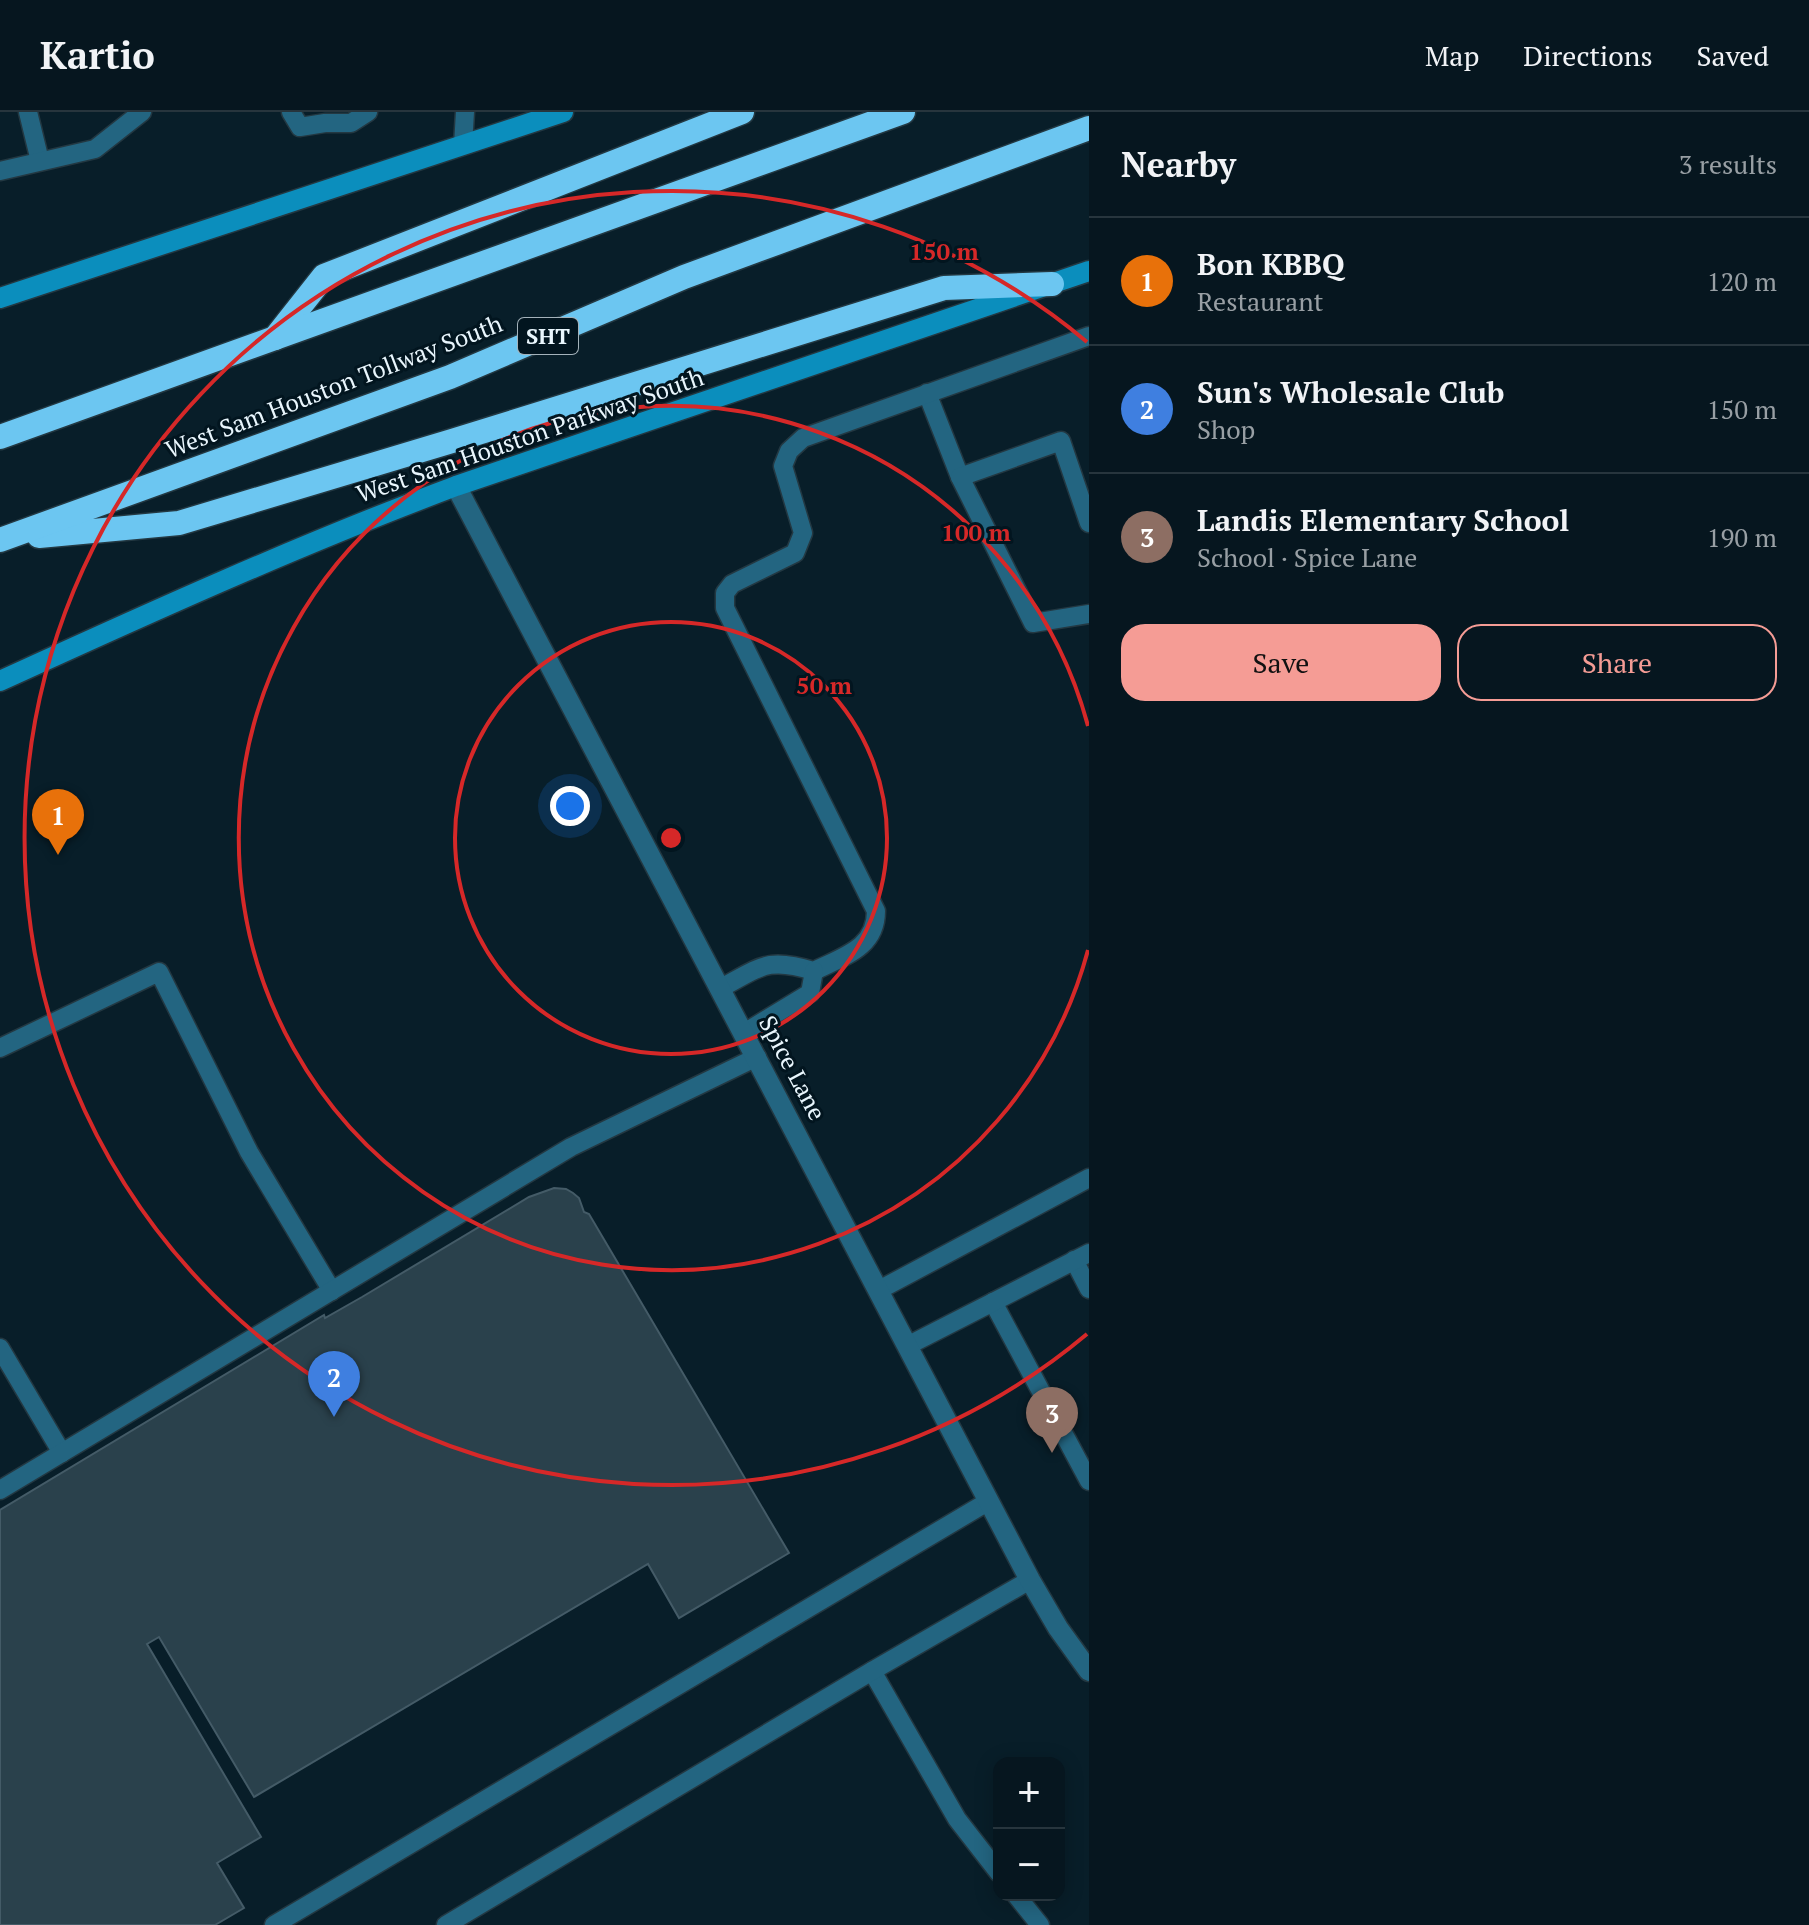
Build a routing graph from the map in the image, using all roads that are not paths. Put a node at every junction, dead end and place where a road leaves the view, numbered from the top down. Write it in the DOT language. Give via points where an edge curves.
graph roads {
  1 [pos="28,112"];
  2 [pos="142,112"];
  3 [pos="291,112"];
  4 [pos="368,112"];
  5 [pos="465,112"];
  6 [pos="563,112"];
  7 [pos="742,112"];
  8 [pos="903,112"];
  9 [pos="1089,128"];
  10 [pos="463,145"];
  11 [pos="40,161"];
  12 [pos="0,171"];
  13 [pos="1089,271"];
  14 [pos="1052,284"];
  15 [pos="0,298"];
  16 [pos="1089,336"];
  17 [pos="275,338"];
  18 [pos="927,393"];
  19 [pos="0,437"];
  20 [pos="960,477"];
  21 [pos="456,486"];
  22 [pos="1089,523"];
  23 [pos="2,540"];
  24 [pos="1089,614"];
  25 [pos="0,681"];
  26 [pos="814,971"];
  27 [pos="721,988"];
  28 [pos="744,1033"];
  29 [pos="0,1048"];
  30 [pos="757,1057"];
  31 [pos="1089,1178"];
  32 [pos="1082,1257"];
  33 [pos="1089,1289"];
  34 [pos="879,1290"];
  35 [pos="332,1291"];
  36 [pos="993,1302"];
  37 [pos="907,1346"];
  38 [pos="0,1348"];
  39 [pos="62,1453"];
  40 [pos="1089,1481"];
  41 [pos="0,1490"];
  42 [pos="989,1501"];
  43 [pos="1030,1580"];
  44 [pos="1088,1669"];
  45 [pos="872,1671"];
  46 [pos="993,1865"];
  47 [pos="1021,1901"];
  48 [pos="274,1925"];
  49 [pos="446,1925"];
  50 [pos="1040,1925"];
  1 -- 11 [label="lane"];
  2 -- 11 [label="lane" via="95,149"];
  3 -- 4 [label="lane" via="300,127 351,123"];
  5 -- 10 [label="lane"];
  6 -- 10 [label="main road"];
  7 -- 17 [label="highway" via="324,276"];
  8 -- 17 [label="highway"];
  9 -- 23 [label="highway, West Sam Houston Tollway South / SHT" via="684,277 450,377"];
  10 -- 15 [label="main road"];
  11 -- 12 [label="lane"];
  13 -- 14 [label="main road, West Sam Houston Parkway South"];
  14 -- 21 [label="main road, West Sam Houston Parkway South"];
  14 -- 23 [label="highway" via="944,288 179,523"];
  16 -- 18 [label="lane"];
  17 -- 19 [label="highway"];
  18 -- 20 [label="lane"];
  18 -- 26 [label="lane" via="803,438 789,451 783,466 803,533 800,543 795,553 732,584 725,593 725,608 876,911 876,928 864,944"];
  20 -- 22 [label="lane" via="1061,441"];
  20 -- 24 [label="lane" via="1033,623"];
  21 -- 25 [label="main road, West Sam Houston Parkway South" via="269,561"];
  21 -- 27 [label="street, Spice Lane"];
  26 -- 27 [label="lane" via="788,963 765,964"];
  26 -- 28 [label="lane" via="810,993"];
  27 -- 28 [label="street, Spice Lane"];
  28 -- 30 [label="street, Spice Lane"];
  29 -- 35 [label="lane" via="159,972 249,1152"];
  30 -- 34 [label="street, Spice Lane"];
  30 -- 35 [label="lane" via="571,1147"];
  31 -- 34 [label="lane"];
  32 -- 33 [label="lane"];
  32 -- 36 [label="lane"];
  34 -- 37 [label="street, Spice Lane"];
  35 -- 39 [label="lane"];
  36 -- 37 [label="lane"];
  36 -- 40 [label="lane"];
  37 -- 42 [label="street, Spice Lane"];
  38 -- 39 [label="lane"];
  39 -- 41 [label="lane"];
  42 -- 43 [label="street, Spice Lane"];
  42 -- 48 [label="lane"];
  43 -- 44 [label="street, Spice Lane"];
  43 -- 45 [label="lane"];
  45 -- 46 [label="lane" via="957,1819"];
  45 -- 49 [label="lane"];
  47 -- 50 [label="lane"];
}
